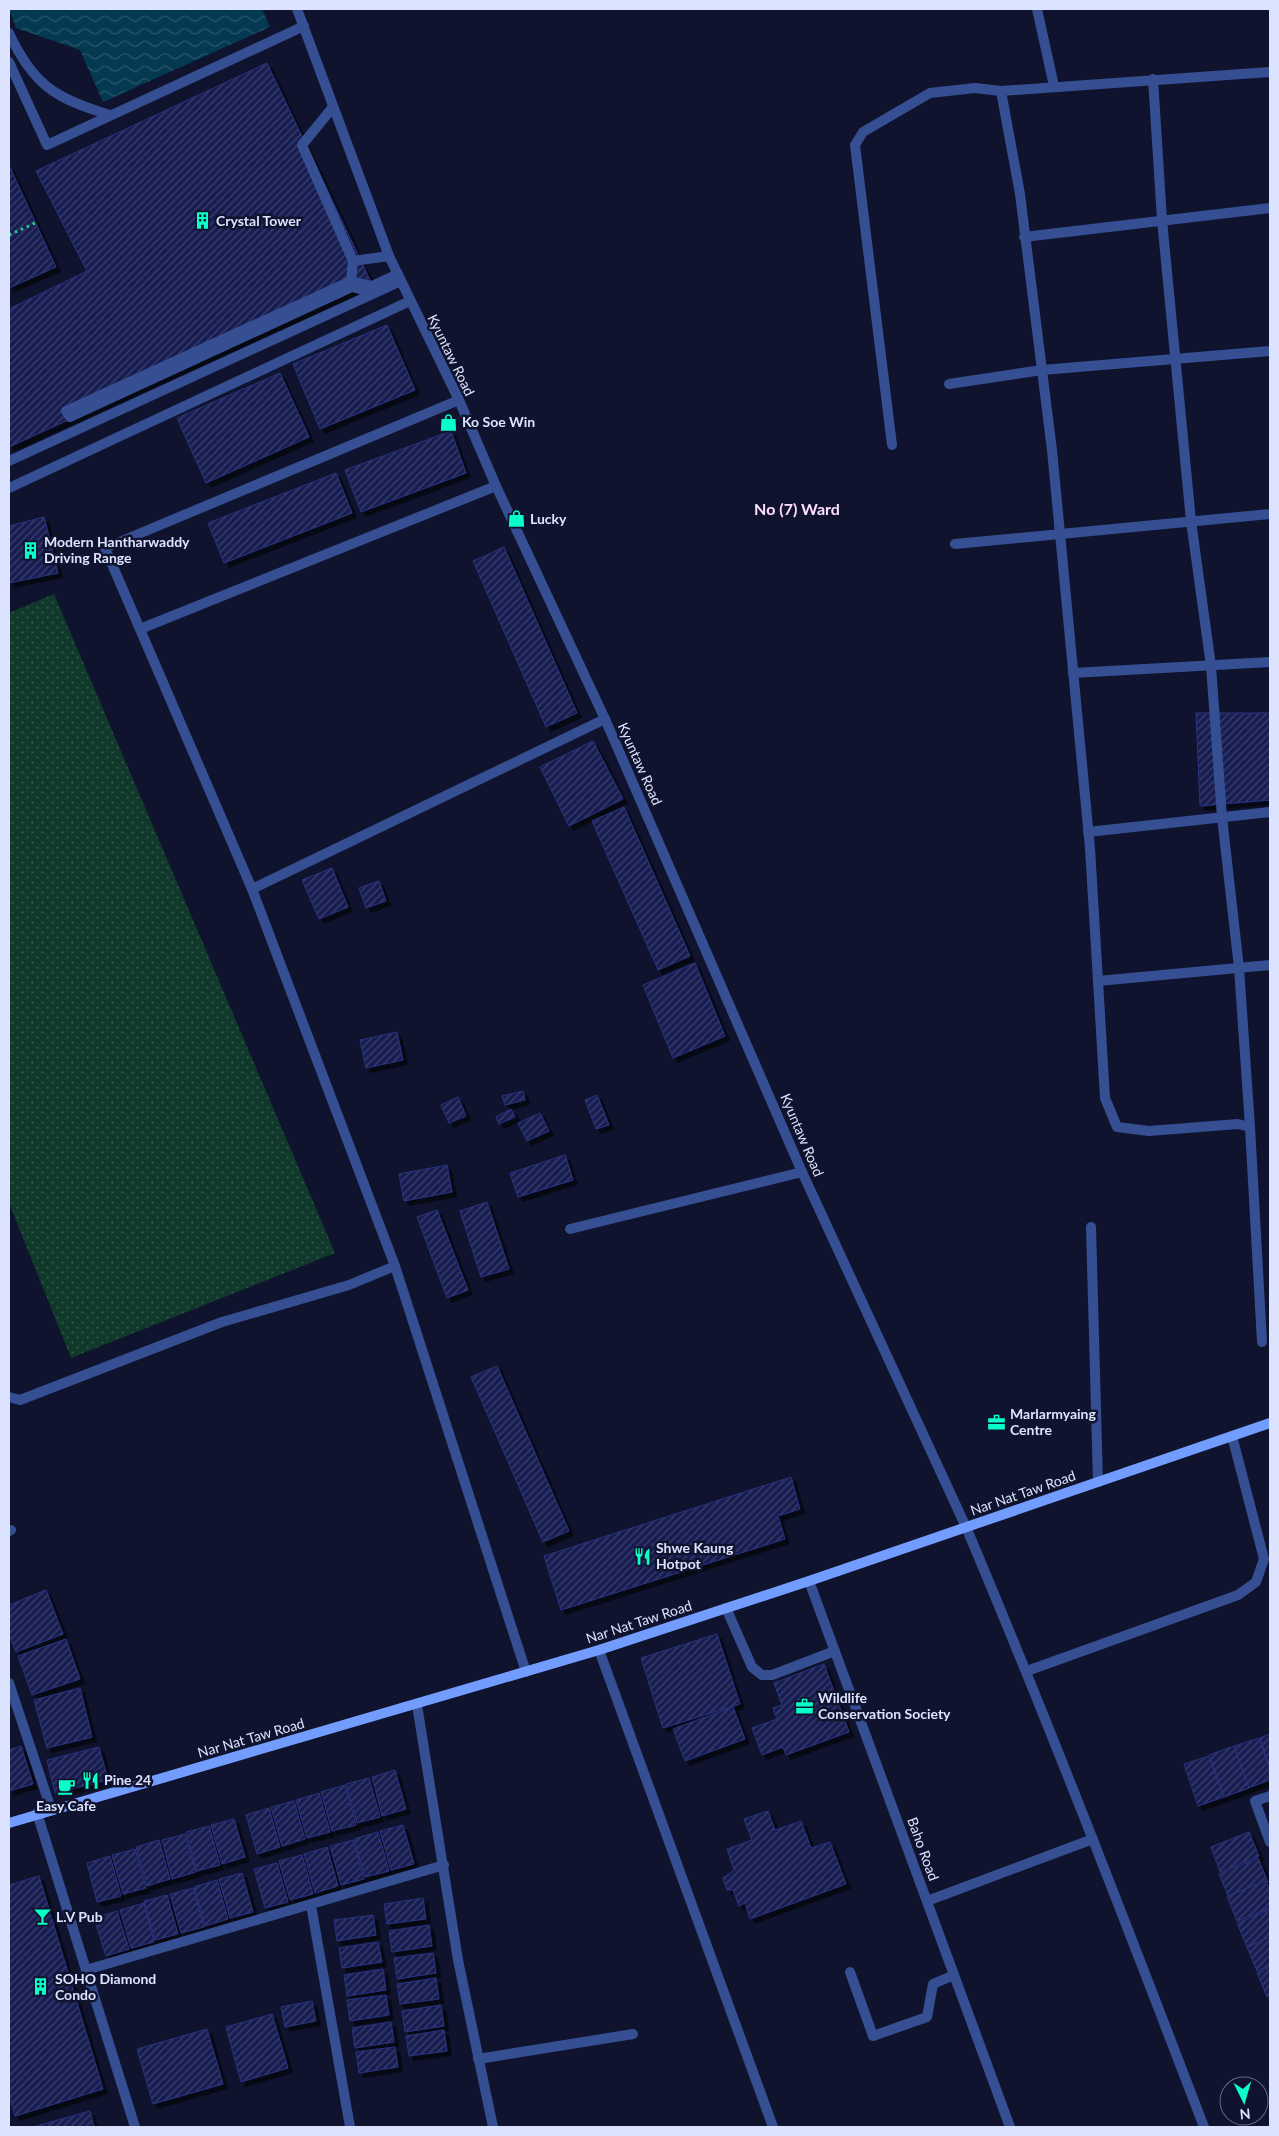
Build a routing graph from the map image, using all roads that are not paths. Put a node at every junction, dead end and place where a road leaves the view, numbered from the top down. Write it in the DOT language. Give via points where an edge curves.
graph roads {
  1 [pos="297,9"];
  2 [pos="1037,9"];
  3 [pos="304,26"];
  4 [pos="9,33"];
  5 [pos="9,62"];
  6 [pos="1270,72"];
  7 [pos="1153,79"];
  8 [pos="1054,86"];
  9 [pos="1001,91"];
  10 [pos="333,107"];
  11 [pos="110,115"];
  12 [pos="1270,208"];
  13 [pos="1162,220"];
  14 [pos="1024,237"];
  15 [pos="389,256"];
  16 [pos="354,261"];
  17 [pos="400,278"];
  18 [pos="351,281"];
  19 [pos="374,293"];
  20 [pos="410,301"];
  21 [pos="1270,351"];
  22 [pos="1175,359"];
  23 [pos="1042,370"];
  24 [pos="949,384"];
  25 [pos="459,400"];
  26 [pos="892,445"];
  27 [pos="9,461"];
  28 [pos="496,486"];
  29 [pos="9,488"];
  30 [pos="1270,514"];
  31 [pos="1191,521"];
  32 [pos="1060,533"];
  33 [pos="955,544"];
  34 [pos="140,629"];
  35 [pos="1270,662"];
  36 [pos="1211,666"];
  37 [pos="1073,673"];
  38 [pos="605,719"];
  39 [pos="1270,812"];
  40 [pos="1222,817"];
  41 [pos="1088,832"];
  42 [pos="252,889"];
  43 [pos="1270,964"];
  44 [pos="1239,968"];
  45 [pos="1098,981"];
  46 [pos="1250,1127"];
  47 [pos="802,1172"];
  48 [pos="1091,1227"];
  49 [pos="570,1229"];
  50 [pos="395,1266"];
  51 [pos="1262,1342"];
  52 [pos="9,1397"];
  53 [pos="1270,1423"];
  54 [pos="1232,1436"];
  55 [pos="1098,1482"];
  56 [pos="966,1528"];
  57 [pos="809,1581"];
  58 [pos="726,1608"];
  59 [pos="599,1650"];
  60 [pos="835,1652"];
  61 [pos="526,1672"];
  62 [pos="1027,1672"];
  63 [pos="9,1683"];
  64 [pos="417,1704"];
  65 [pos="1270,1796"];
  66 [pos="51,1809"];
  67 [pos="37,1814"];
  68 [pos="9,1823"];
  69 [pos="1094,1839"];
  70 [pos="1270,1842"];
  71 [pos="444,1865"];
  72 [pos="927,1901"];
  73 [pos="311,1905"];
  74 [pos="86,1970"];
  75 [pos="850,1972"];
  76 [pos="954,1975"];
  77 [pos="633,2034"];
  78 [pos="478,2059"];
  79 [pos="135,2127"];
  80 [pos="350,2127"];
  81 [pos="492,2127"];
  82 [pos="774,2127"];
  83 [pos="1010,2127"];
  84 [pos="1204,2127"];
  1 -- 3 [label="street, Kyuntaw Road"];
  2 -- 8 [label="street"];
  3 -- 10 [label="street, Kyuntaw Road"];
  3 -- 11 [label="street"];
  4 -- 11 [label="street" via="28,69 46,86 78,106"];
  5 -- 11 [label="street" via="47,145"];
  6 -- 7 [label="street"];
  7 -- 8 [label="street"];
  7 -- 13 [label="street"];
  8 -- 9 [label="street"];
  9 -- 14 [label="street" via="1020,194"];
  9 -- 26 [label="street" via="975,88 930,93 863,132 855,145"];
  10 -- 15 [label="street, Kyuntaw Road"];
  10 -- 16 [label="street" via="302,145"];
  12 -- 13 [label="street"];
  13 -- 14 [label="street"];
  13 -- 22 [label="street"];
  14 -- 23 [label="street"];
  15 -- 16 [label="street"];
  15 -- 17 [label="street, Kyuntaw Road"];
  16 -- 18 [label="street"];
  17 -- 18 [label="street" via="372,286"];
  17 -- 19 [label="street"];
  17 -- 20 [label="street, Kyuntaw Road"];
  18 -- 19 [label="street" via="66,411 70,417 352,287"];
  19 -- 27 [label="street"];
  20 -- 25 [label="street, Kyuntaw Road"];
  20 -- 29 [label="street"];
  21 -- 22 [label="street"];
  22 -- 23 [label="street"];
  22 -- 31 [label="street"];
  23 -- 24 [label="street"];
  23 -- 32 [label="street"];
  25 -- 28 [label="street, Kyuntaw Road"];
  25 -- 34 [label="street" via="105,548"];
  28 -- 34 [label="street"];
  28 -- 38 [label="street, Kyuntaw Road"];
  30 -- 31 [label="street"];
  31 -- 32 [label="street"];
  31 -- 36 [label="street"];
  32 -- 33 [label="street"];
  32 -- 37 [label="street"];
  34 -- 42 [label="street"];
  35 -- 36 [label="street"];
  36 -- 37 [label="street"];
  36 -- 40 [label="street"];
  37 -- 41 [label="street"];
  38 -- 42 [label="street"];
  38 -- 47 [label="street, Kyuntaw Road"];
  39 -- 40 [label="street"];
  40 -- 41 [label="street"];
  40 -- 44 [label="street"];
  41 -- 45 [label="street"];
  42 -- 50 [label="street"];
  43 -- 44 [label="street"];
  44 -- 45 [label="street"];
  44 -- 46 [label="street"];
  45 -- 46 [label="street" via="1105,1098 1117,1127 1149,1131 1238,1124"];
  46 -- 51 [label="street"];
  47 -- 49 [label="street"];
  47 -- 56 [label="street, Kyuntaw Road"];
  48 -- 55 [label="street"];
  50 -- 52 [label="street" via="349,1285 222,1322 20,1400"];
  50 -- 61 [label="street"];
  53 -- 54 [label="main road, Nar Nat Taw Road"];
  54 -- 55 [label="main road, Nar Nat Taw Road"];
  54 -- 62 [label="street" via="1264,1559 1256,1582 1238,1596"];
  55 -- 56 [label="main road, Nar Nat Taw Road"];
  56 -- 57 [label="main road, Nar Nat Taw Road"];
  56 -- 62 [label="street, Kyuntaw Road"];
  57 -- 58 [label="main road, Nar Nat Taw Road"];
  57 -- 60 [label="street, Baho Road"];
  58 -- 59 [label="main road, Nar Nat Taw Road"];
  58 -- 60 [label="street" via="752,1667 762,1675 772,1675"];
  59 -- 61 [label="main road, Nar Nat Taw Road"];
  59 -- 82 [label="street"];
  60 -- 72 [label="street, Baho Road"];
  61 -- 64 [label="main road, Nar Nat Taw Road"];
  62 -- 69 [label="street, Kyuntaw Road"];
  63 -- 66 [label="street"];
  64 -- 66 [label="main road, Nar Nat Taw Road"];
  64 -- 71 [label="street"];
  65 -- 70 [label="street" via="1255,1801"];
  66 -- 67 [label="main road, Nar Nat Taw Road"];
  67 -- 68 [label="main road, Nar Nat Taw Road"];
  67 -- 74 [label="street"];
  69 -- 72 [label="street"];
  69 -- 84 [label="street, Kyuntaw Road"];
  71 -- 73 [label="street"];
  71 -- 78 [label="street" via="458,1960"];
  72 -- 76 [label="street, Baho Road"];
  73 -- 74 [label="street"];
  73 -- 80 [label="street"];
  74 -- 79 [label="street"];
  75 -- 76 [label="street" via="873,2036 927,2017 933,1984"];
  76 -- 83 [label="street, Baho Road"];
  77 -- 78 [label="street"];
  78 -- 81 [label="street"];
}
